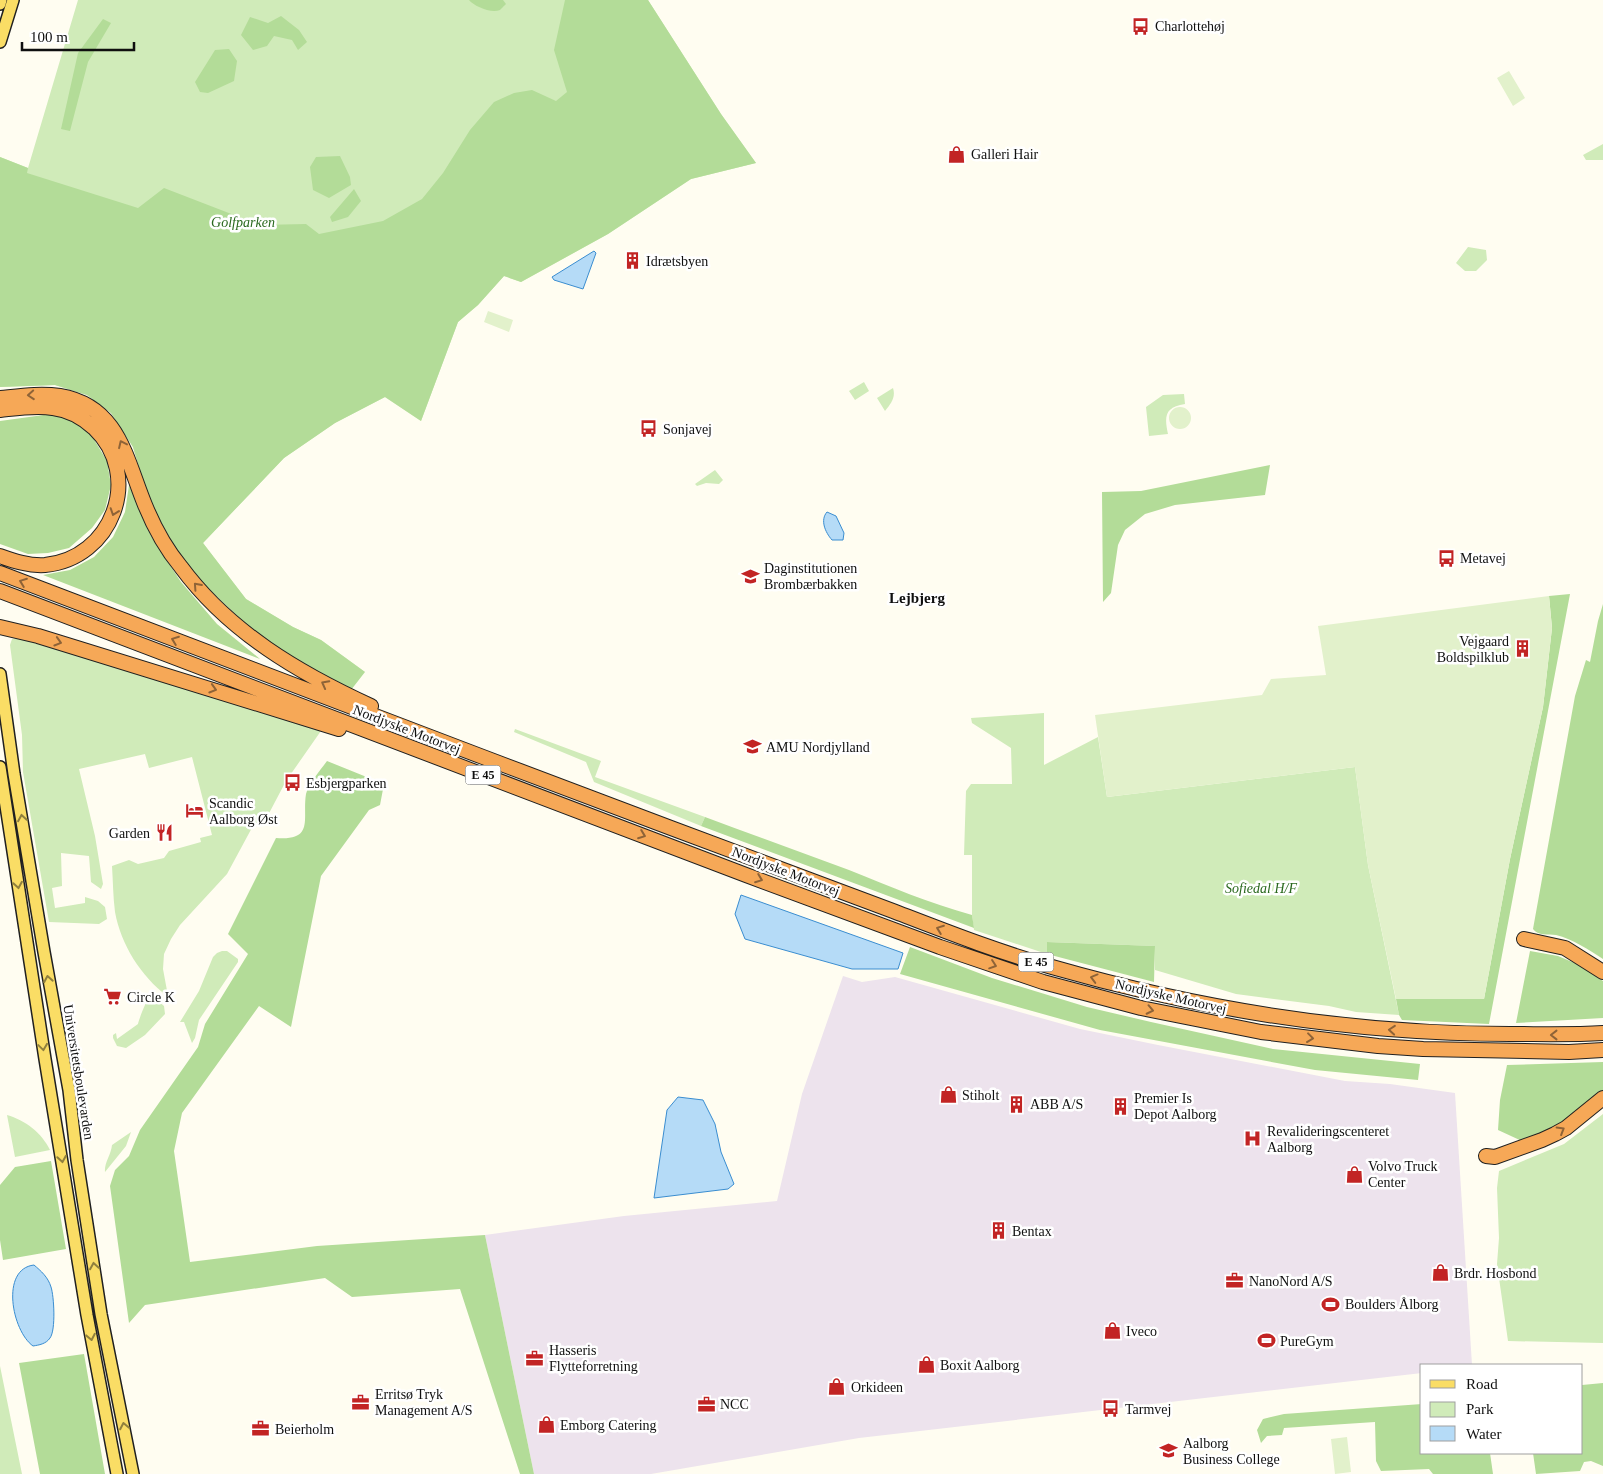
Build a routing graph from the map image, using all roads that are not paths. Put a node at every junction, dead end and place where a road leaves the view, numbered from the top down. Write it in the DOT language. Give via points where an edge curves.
graph roads {
  1 [pos="1,0"];
  2 [pos="7,0"];
  3 [pos="13,0"];
  4 [pos="0,4"];
  5 [pos="0,27"];
  6 [pos="0,42"];
  7 [pos="0,398"];
  8 [pos="0,410"];
  9 [pos="0,556"];
  10 [pos="0,574"];
  11 [pos="0,591"];
  12 [pos="5,629"];
  13 [pos="0,642"];
  14 [pos="0,674"];
  15 [pos="497,763"];
  16 [pos="0,767"];
  17 [pos="611,824"];
  18 [pos="1524,939"];
  19 [pos="1603,972"];
  20 [pos="1603,1033"];
  21 [pos="1603,1050"];
  22 [pos="1603,1098"];
  23 [pos="1486,1156"];
  24 [pos="118,1474"];
  25 [pos="133,1474"];
  1 -- 4 [label="main road"];
  2 -- 5 [label="main road"];
  3 -- 6 [label="main road"];
  15 -- 7 [label="highway, one-way" via="303,672 272,653 221,612 181,568 168,548 146,507 124,446 114,429 94,410 55,395"];
  8 -- 9 [label="highway, one-way" via="37,406 54,408 86,422 109,448 119,482 118,500 104,532 77,556 43,565 26,564"];
  15 -- 10 [label="highway, Nordjyske Motorvej / E 45, one-way"];
  11 -- 17 [label="highway, Nordjyske Motorvej / E 45"];
  12 -- 13 [label="highway"];
  12 -- 17 [label="highway, one-way" via="38,636 285,712"];
  25 -- 14 [label="main road, Universitetsboulevarden, one-way" via="101,1314 77,1160 70,1090 45,962"];
  20 -- 15 [label="highway, Nordjyske Motorvej / E 45, one-way" via="1425,1033 1321,1024 1141,990 1050,967 966,939"];
  16 -- 24 [label="main road, one-way" via="87,1315"];
  17 -- 21 [label="highway, Nordjyske Motorvej / E 45, one-way" via="940,947 1043,982 1142,1008 1261,1032 1378,1046 1473,1051"];
  18 -- 19 [label="highway" via="1565,948"];
  23 -- 22 [label="highway, one-way" via="1495,1157 1555,1134"];
}
